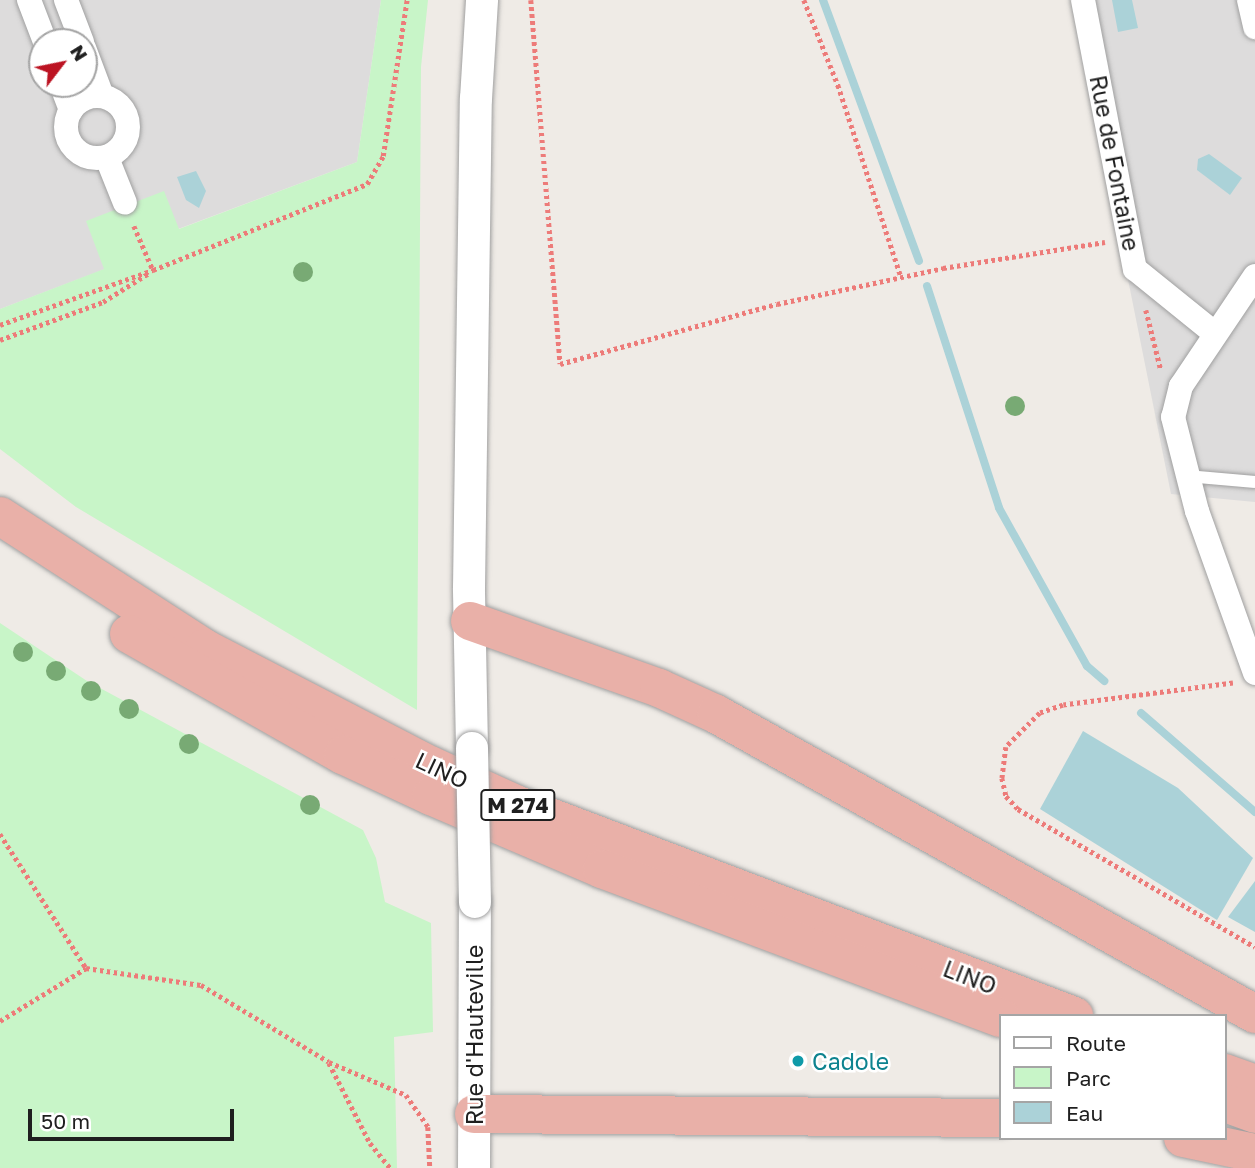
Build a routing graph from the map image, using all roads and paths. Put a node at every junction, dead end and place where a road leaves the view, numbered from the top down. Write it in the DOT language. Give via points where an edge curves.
graph roads {
  1 [pos="29,0"];
  2 [pos="66,0"];
  3 [pos="407,0"];
  4 [pos="482,0"];
  5 [pos="531,0"];
  6 [pos="804,0"];
  7 [pos="1083,0"];
  8 [pos="1249,0"];
  9 [pos="1255,27"];
  10 [pos="40,28"];
  11 [pos="77,28"];
  12 [pos="98,85"];
  13 [pos="102,96"];
  14 [pos="66,98"];
  15 [pos="71,110"];
  16 [pos="107,158"];
  17 [pos="125,203"];
  18 [pos="1130,239"];
  19 [pos="1135,269"];
  20 [pos="153,270"];
  21 [pos="1255,276"];
  22 [pos="901,277"];
  23 [pos="0,325"];
  24 [pos="1213,332"];
  25 [pos="0,340"];
  26 [pos="1173,416"];
  27 [pos="1187,477"];
  28 [pos="1255,482"];
  29 [pos="0,516"];
  30 [pos="0,547"];
  31 [pos="470,621"];
  32 [pos="1249,677"];
  33 [pos="0,834"];
  34 [pos="1255,947"];
  35 [pos="86,968"];
  36 [pos="1069,1014"];
  37 [pos="1255,1014"];
  38 [pos="1000,1018"];
  39 [pos="0,1021"];
  40 [pos="329,1062"];
  41 [pos="1227,1074"];
  42 [pos="1255,1084"];
  43 [pos="1227,1103"];
  44 [pos="474,1114"];
  45 [pos="1255,1114"];
  46 [pos="1000,1118"];
  47 [pos="1193,1140"];
  48 [pos="1255,1153"];
  49 [pos="390,1168"];
  50 [pos="430,1168"];
  51 [pos="474,1168"];
  1 -- 10 [label="street"];
  2 -- 11 [label="street"];
  3 -- 20 [label="path" via="383,156 367,184"];
  4 -- 31 [label="street, Rue d'Hauteville" via="476,112"];
  5 -- 22 [label="path" via="561,364 777,304"];
  6 -- 22 [label="path" via="838,85"];
  7 -- 18 [label="street, Rue de Fontaine"];
  8 -- 9 [label="street"];
  12 -- 13 [label="street"];
  13 -- 15 [label="street" via="82,100"];
  13 -- 16 [label="street" via="120,106 129,125 124,145"];
  14 -- 15 [label="street"];
  15 -- 16 [label="street" via="66,125 71,144 87,157"];
  16 -- 17 [label="street"];
  17 -- 20 [label="path"];
  18 -- 19 [label="street, Rue de Fontaine"];
  18 -- 22 [label="path"];
  19 -- 24 [label="street, Rue de Fontaine"];
  19 -- 26 [label="path"];
  20 -- 23 [label="path"];
  20 -- 25 [label="path" via="103,302"];
  21 -- 24 [label="street"];
  24 -- 26 [label="street" via="1181,386"];
  26 -- 27 [label="street"];
  27 -- 28 [label="lane"];
  27 -- 32 [label="street"];
  29 -- 36 [label="highway, LINO / M 274" via="204,648 432,766 518,805"];
  30 -- 38 [label="highway, LINO / M 274" via="187,669 343,755 577,858"];
  31 -- 37 [label="highway" via="659,688 728,720"];
  31 -- 44 [label="street, Rue d'Hauteville, bridge"];
  32 -- 34 [label="path" via="1063,705 1040,713 1006,747 1002,778 1006,796 1018,809"];
  33 -- 35 [label="path"];
  35 -- 39 [label="path"];
  35 -- 40 [label="path" via="201,985"];
  40 -- 49 [label="path" via="370,1143"];
  40 -- 50 [label="path" via="406,1095 428,1127"];
  41 -- 42 [label="highway"];
  43 -- 45 [label="highway"];
  44 -- 46 [label="highway"];
  44 -- 51 [label="street, Rue d'Hauteville"];
  47 -- 48 [label="highway"];
}
